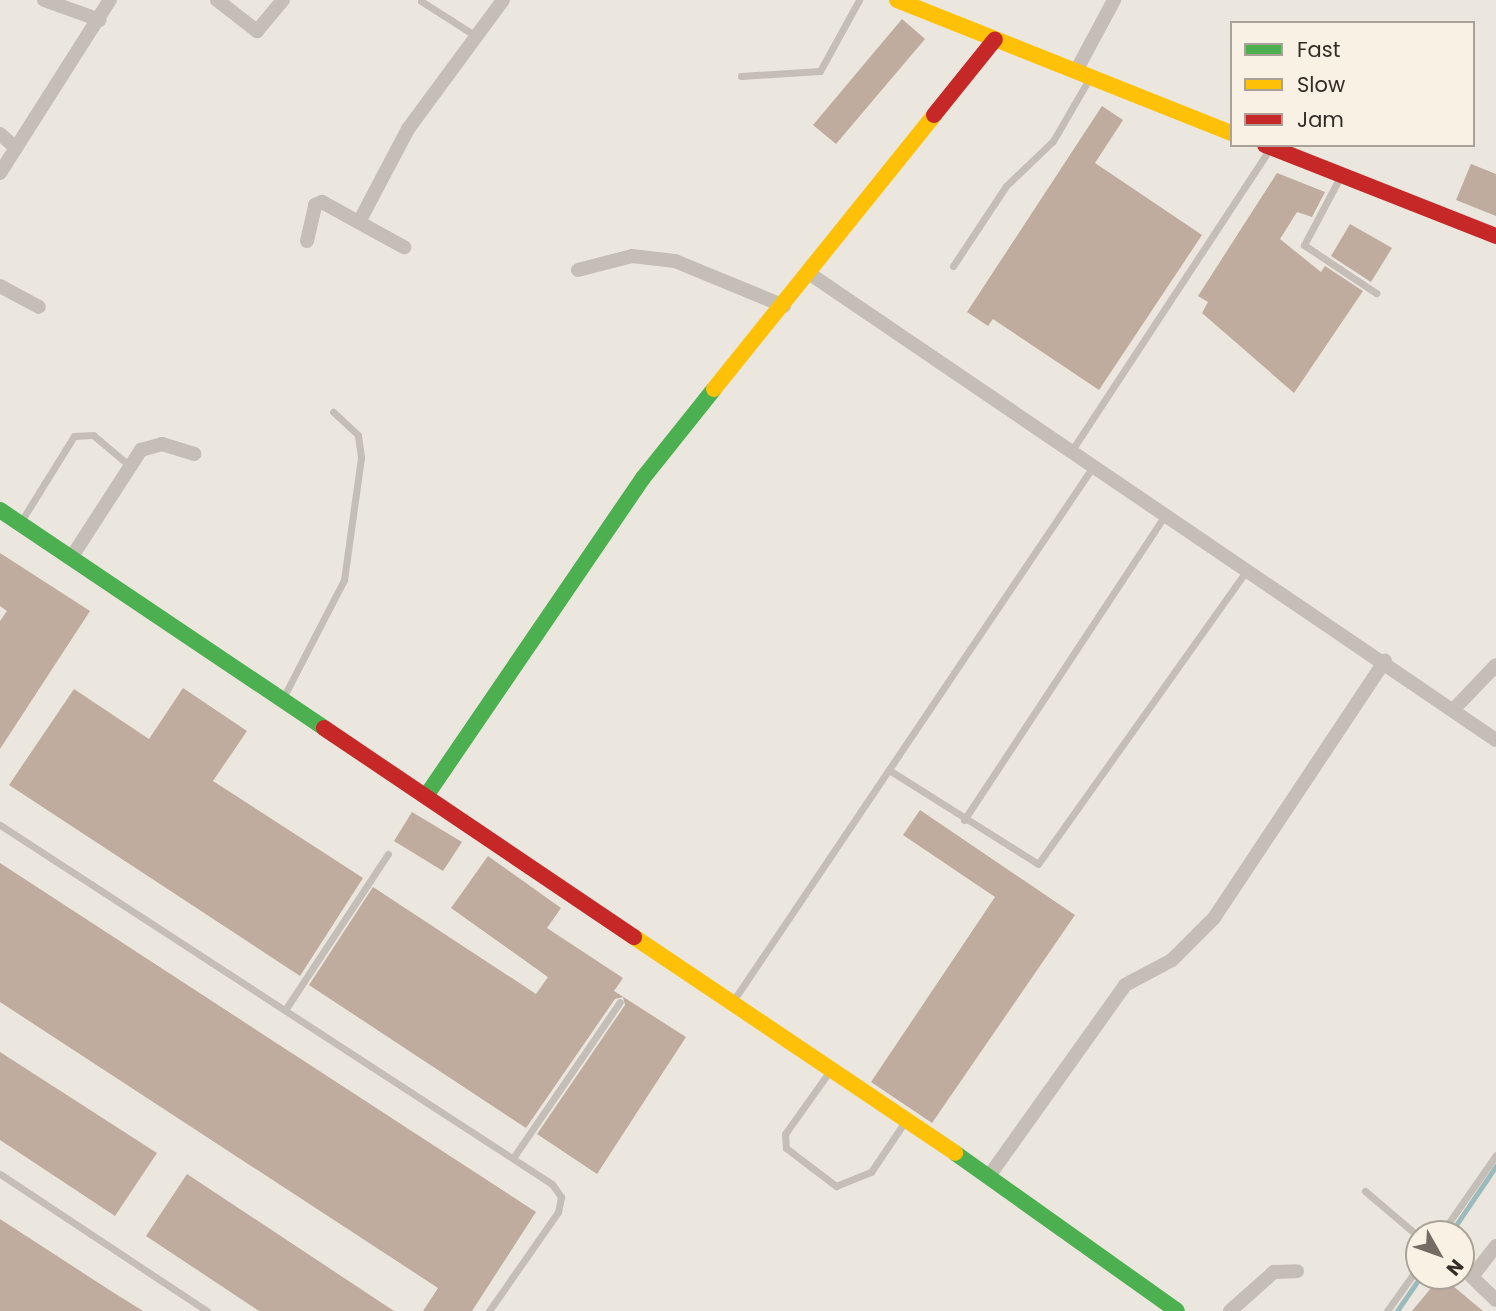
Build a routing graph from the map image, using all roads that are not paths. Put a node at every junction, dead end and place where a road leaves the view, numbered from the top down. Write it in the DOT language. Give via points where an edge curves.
graph roads {
  1 [pos="44,0"];
  2 [pos="110,0"];
  3 [pos="217,0"];
  4 [pos="283,0"];
  5 [pos="503,0"];
  6 [pos="859,0"];
  7 [pos="897,0"];
  8 [pos="1114,0"];
  9 [pos="421,1"];
  10 [pos="100,20"];
  11 [pos="477,37"];
  12 [pos="995,38"];
  13 [pos="1083,74"];
  14 [pos="741,76"];
  15 [pos="1230,132"];
  16 [pos="0,135"];
  17 [pos="14,146"];
  18 [pos="1267,147"];
  19 [pos="1271,147"];
  20 [pos="0,173"];
  21 [pos="1341,174"];
  22 [pos="359,222"];
  23 [pos="1496,236"];
  24 [pos="307,241"];
  25 [pos="404,247"];
  26 [pos="953,266"];
  27 [pos="578,270"];
  28 [pos="810,274"];
  29 [pos="0,286"];
  30 [pos="1376,293"];
  31 [pos="784,306"];
  32 [pos="39,307"];
  33 [pos="333,412"];
  34 [pos="1072,450"];
  35 [pos="195,454"];
  36 [pos="1094,465"];
  37 [pos="130,466"];
  38 [pos="0,510"];
  39 [pos="1166,514"];
  40 [pos="20,523"];
  41 [pos="71,558"];
  42 [pos="1248,569"];
  43 [pos="1385,662"];
  44 [pos="1496,664"];
  45 [pos="282,699"];
  46 [pos="1453,709"];
  47 [pos="1496,740"];
  48 [pos="889,770"];
  49 [pos="426,796"];
  50 [pos="964,820"];
  51 [pos="0,825"];
  52 [pos="388,855"];
  53 [pos="620,1002"];
  54 [pos="733,1002"];
  55 [pos="285,1010"];
  56 [pos="831,1070"];
  57 [pos="907,1120"];
  58 [pos="1496,1155"];
  59 [pos="513,1158"];
  60 [pos="0,1174"];
  61 [pos="989,1176"];
  62 [pos="1365,1191"];
  63 [pos="1451,1220"];
  64 [pos="1405,1225"];
  65 [pos="1496,1246"];
  66 [pos="1475,1266"];
  67 [pos="1297,1271"];
  68 [pos="1475,1281"];
  69 [pos="1405,1286"];
  70 [pos="1496,1300"];
  71 [pos="207,1311"];
  72 [pos="489,1311"];
  73 [pos="1177,1311"];
  74 [pos="1230,1311"];
  75 [pos="1387,1311"];
  1 -- 10 [label="street"];
  2 -- 10 [label="street"];
  3 -- 4 [label="street" via="257,31"];
  5 -- 11 [label="street"];
  6 -- 14 [label="lane" via="820,71"];
  7 -- 12 [label="street"];
  8 -- 13 [label="street"];
  9 -- 11 [label="lane"];
  10 -- 17 [label="street"];
  11 -- 22 [label="street" via="408,129"];
  12 -- 13 [label="street"];
  12 -- 28 [label="street"];
  13 -- 15 [label="street"];
  13 -- 26 [label="lane" via="1053,141 1006,186"];
  16 -- 17 [label="street"];
  17 -- 20 [label="street"];
  18 -- 34 [label="lane"];
  19 -- 21 [label="street"];
  21 -- 23 [label="street"];
  21 -- 30 [label="lane" via="1304,245"];
  22 -- 24 [label="street" via="322,202 315,205"];
  22 -- 25 [label="street"];
  27 -- 31 [label="street" via="632,256 675,261"];
  28 -- 31 [label="street"];
  28 -- 34 [label="street"];
  29 -- 32 [label="street"];
  31 -- 49 [label="street" via="643,478"];
  33 -- 45 [label="lane" via="358,435 361,457 344,580"];
  34 -- 36 [label="street"];
  35 -- 37 [label="street" via="162,444 141,450"];
  36 -- 39 [label="street"];
  36 -- 48 [label="lane"];
  37 -- 40 [label="lane" via="93,436 74,436"];
  37 -- 41 [label="street"];
  38 -- 40 [label="street"];
  39 -- 42 [label="street"];
  39 -- 50 [label="lane"];
  40 -- 41 [label="street"];
  41 -- 45 [label="street"];
  42 -- 43 [label="street"];
  42 -- 50 [label="lane" via="1048,858 1027,862"];
  43 -- 46 [label="street"];
  43 -- 61 [label="street" via="1214,918 1172,960 1125,985"];
  44 -- 46 [label="street"];
  45 -- 49 [label="street"];
  46 -- 47 [label="street"];
  48 -- 50 [label="lane"];
  48 -- 54 [label="lane"];
  49 -- 54 [label="street"];
  51 -- 55 [label="lane"];
  52 -- 55 [label="lane"];
  53 -- 59 [label="lane"];
  54 -- 56 [label="street"];
  55 -- 59 [label="lane"];
  56 -- 57 [label="street"];
  56 -- 57 [label="lane" via="785,1134 795,1159 836,1186 856,1183"];
  57 -- 61 [label="street"];
  58 -- 63 [label="lane"];
  59 -- 72 [label="lane" via="561,1197 558,1212"];
  60 -- 71 [label="lane"];
  61 -- 73 [label="street"];
  62 -- 64 [label="lane"];
  65 -- 66 [label="street"];
  67 -- 74 [label="street" via="1274,1272"];
  68 -- 70 [label="street"];
  69 -- 75 [label="lane"];
}
